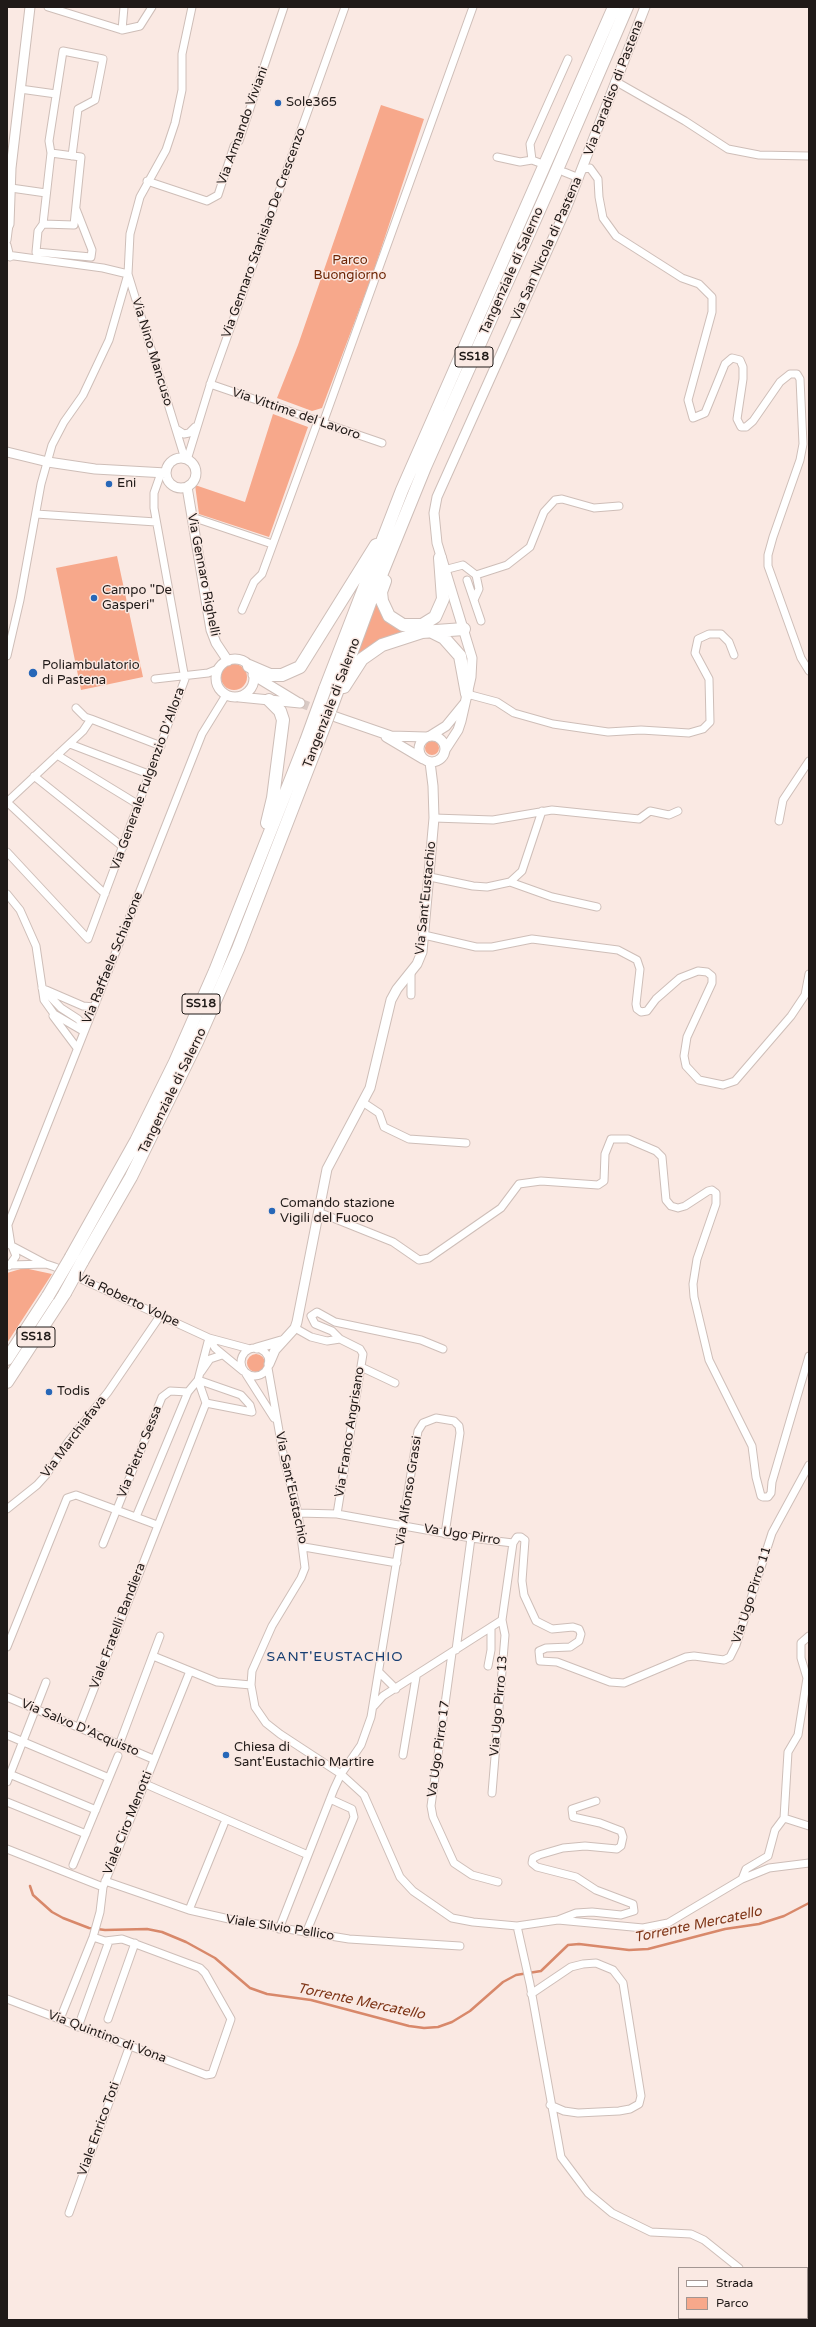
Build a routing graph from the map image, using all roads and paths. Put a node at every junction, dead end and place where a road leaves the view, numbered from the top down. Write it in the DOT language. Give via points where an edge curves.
graph roads {
  1 [pos="30,7"];
  2 [pos="48,7"];
  3 [pos="124,7"];
  4 [pos="152,7"];
  5 [pos="192,7"];
  6 [pos="284,7"];
  7 [pos="345,7"];
  8 [pos="473,7"];
  9 [pos="614,7"];
  10 [pos="627,7"];
  11 [pos="645,7"];
  12 [pos="69,10"];
  13 [pos="122,30"];
  14 [pos="568,59"];
  15 [pos="615,81"];
  16 [pos="20,89"];
  17 [pos="56,94"];
  18 [pos="51,153"];
  19 [pos="72,156"];
  20 [pos="497,156"];
  21 [pos="809,156"];
  22 [pos="532,160"];
  23 [pos="540,163"];
  24 [pos="583,169"];
  25 [pos="9,171"];
  26 [pos="564,172"];
  27 [pos="579,178"];
  28 [pos="147,181"];
  29 [pos="11,188"];
  30 [pos="46,193"];
  31 [pos="76,208"];
  32 [pos="43,224"];
  33 [pos="8,226"];
  34 [pos="7,240"];
  35 [pos="7,245"];
  36 [pos="8,256"];
  37 [pos="128,274"];
  38 [pos="210,384"];
  39 [pos="321,422"];
  40 [pos="197,426"];
  41 [pos="176,429"];
  42 [pos="382,444"];
  43 [pos="7,452"];
  44 [pos="186,459"];
  45 [pos="48,462"];
  46 [pos="163,473"];
  47 [pos="187,487"];
  48 [pos="619,506"];
  49 [pos="36,514"];
  50 [pos="192,517"];
  51 [pos="156,522"];
  52 [pos="400,529"];
  53 [pos="385,533"];
  54 [pos="272,544"];
  55 [pos="440,558"];
  56 [pos="444,570"];
  57 [pos="476,575"];
  58 [pos="467,580"];
  59 [pos="474,600"];
  60 [pos="242,610"];
  61 [pos="481,621"];
  62 [pos="463,626"];
  63 [pos="427,629"];
  64 [pos="734,655"];
  65 [pos="7,656"];
  66 [pos="228,661"];
  67 [pos="218,669"];
  68 [pos="251,670"];
  69 [pos="809,671"];
  70 [pos="184,675"];
  71 [pos="155,679"];
  72 [pos="226,695"];
  73 [pos="237,697"];
  74 [pos="466,699"];
  75 [pos="269,700"];
  76 [pos="76,708"];
  77 [pos="333,714"];
  78 [pos="89,720"];
  79 [pos="382,733"];
  80 [pos="428,736"];
  81 [pos="311,743"];
  82 [pos="70,744"];
  83 [pos="161,746"];
  84 [pos="443,754"];
  85 [pos="57,755"];
  86 [pos="428,761"];
  87 [pos="809,761"];
  88 [pos="150,775"];
  89 [pos="34,776"];
  90 [pos="433,786"];
  91 [pos="7,802"];
  92 [pos="139,805"];
  93 [pos="542,811"];
  94 [pos="678,811"];
  95 [pos="434,818"];
  96 [pos="779,821"];
  97 [pos="123,848"];
  98 [pos="7,852"];
  99 [pos="253,877"];
  100 [pos="430,878"];
  101 [pos="510,882"];
  102 [pos="7,894"];
  103 [pos="105,894"];
  104 [pos="598,907"];
  105 [pos="424,935"];
  106 [pos="411,973"];
  107 [pos="809,974"];
  108 [pos="42,988"];
  109 [pos="411,995"];
  110 [pos="47,1006"];
  111 [pos="94,1007"];
  112 [pos="84,1029"];
  113 [pos="78,1048"];
  114 [pos="364,1102"];
  115 [pos="466,1143"];
  116 [pos="318,1212"];
  117 [pos="8,1226"];
  118 [pos="10,1245"];
  119 [pos="77,1259"];
  120 [pos="46,1264"];
  121 [pos="9,1266"];
  122 [pos="160,1316"];
  123 [pos="295,1328"];
  124 [pos="209,1338"];
  125 [pos="284,1339"];
  126 [pos="340,1339"];
  127 [pos="253,1348"];
  128 [pos="443,1349"];
  129 [pos="222,1355"];
  130 [pos="809,1356"];
  131 [pos="7,1359"];
  132 [pos="269,1366"];
  133 [pos="361,1367"];
  134 [pos="200,1372"];
  135 [pos="245,1373"];
  136 [pos="198,1380"];
  137 [pos="7,1382"];
  138 [pos="395,1384"];
  139 [pos="188,1392"];
  140 [pos="206,1403"];
  141 [pos="276,1422"];
  142 [pos="809,1465"];
  143 [pos="7,1509"];
  144 [pos="116,1510"];
  145 [pos="298,1513"];
  146 [pos="337,1514"];
  147 [pos="136,1517"];
  148 [pos="158,1525"];
  149 [pos="403,1526"];
  150 [pos="445,1534"];
  151 [pos="471,1538"];
  152 [pos="513,1543"];
  153 [pos="103,1544"];
  154 [pos="304,1547"];
  155 [pos="397,1563"];
  156 [pos="502,1620"];
  157 [pos="490,1627"];
  158 [pos="160,1636"];
  159 [pos="809,1636"];
  160 [pos="7,1647"];
  161 [pos="454,1652"];
  162 [pos="153,1656"];
  163 [pos="488,1666"];
  164 [pos="190,1671"];
  165 [pos="379,1672"];
  166 [pos="416,1677"];
  167 [pos="46,1682"];
  168 [pos="251,1685"];
  169 [pos="396,1689"];
  170 [pos="7,1697"];
  171 [pos="373,1707"];
  172 [pos="36,1709"];
  173 [pos="79,1727"];
  174 [pos="7,1735"];
  175 [pos="23,1742"];
  176 [pos="118,1745"];
  177 [pos="403,1755"];
  178 [pos="118,1756"];
  179 [pos="154,1759"];
  180 [pos="9,1774"];
  181 [pos="341,1774"];
  182 [pos="109,1778"];
  183 [pos="7,1782"];
  184 [pos="143,1783"];
  185 [pos="492,1793"];
  186 [pos="330,1799"];
  187 [pos="7,1802"];
  188 [pos="596,1802"];
  189 [pos="96,1810"];
  190 [pos="784,1818"];
  191 [pos="225,1821"];
  192 [pos="809,1826"];
  193 [pos="86,1834"];
  194 [pos="7,1849"];
  195 [pos="308,1855"];
  196 [pos="809,1863"];
  197 [pos="74,1865"];
  198 [pos="742,1879"];
  199 [pos="498,1882"];
  200 [pos="104,1884"];
  201 [pos="189,1910"];
  202 [pos="558,1920"];
  203 [pos="517,1926"];
  204 [pos="279,1929"];
  205 [pos="306,1933"];
  206 [pos="93,1937"];
  207 [pos="109,1942"];
  208 [pos="135,1943"];
  209 [pos="460,1946"];
  210 [pos="531,1994"];
  211 [pos="7,1999"];
  212 [pos="60,2019"];
  213 [pos="108,2019"];
  214 [pos="78,2026"];
  215 [pos="130,2045"];
  216 [pos="550,2105"];
  217 [pos="69,2213"];
  218 [pos="738,2267"];
  1 -- 16 [label="street"];
  2 -- 12 [label="street"];
  3 -- 13 [label="street"];
  4 -- 13 [label="street" via="140,26"];
  5 -- 28 [label="street" via="182,54 182,90 175,123 166,150"];
  6 -- 28 [label="street, Via Armando Viviani" via="218,195 207,201"];
  7 -- 38 [label="street, Via Gennaro Stanislao De Crescenzo"];
  8 -- 39 [label="street" via="432,126"];
  9 -- 53 [label="highway, Tangenziale di Salerno / SS18" via="546,168 438,406"];
  10 -- 52 [label="highway, Tangenziale di Salerno / SS18"];
  11 -- 15 [label="street, Via Paradiso di Pastena"];
  12 -- 13 [label="street"];
  14 -- 22 [label="street" via="530,144"];
  15 -- 21 [label="street" via="686,121 728,149 759,155"];
  15 -- 24 [label="street, Via Paradiso di Pastena"];
  16 -- 17 [label="street"];
  16 -- 25 [label="street"];
  17 -- 18 [label="street" via="49,142"];
  17 -- 19 [label="street" via="63,50 103,59 95,100 78,108"];
  18 -- 19 [label="street"];
  18 -- 30 [label="street"];
  19 -- 31 [label="street" via="81,157"];
  20 -- 22 [label="street" via="520,162"];
  22 -- 23 [label="street"];
  24 -- 27 [label="street, Via San Nicola di Pastena"];
  24 -- 69 [label="street, Via San Nicola di Pastena" via="590,168 598,179 603,218 616,236 682,278 699,284 712,297 712,312 688,400 693,418 705,413 725,364 732,358 740,360 743,367 737,419 741,427 746,427 753,421 780,382 790,374 797,374 800,379 802,449 773,537 768,566 801,658"];
  25 -- 29 [label="street"];
  26 -- 27 [label="street"];
  27 -- 55 [label="street, Via San Nicola di Pastena" via="539,273 437,497 434,513"];
  28 -- 37 [label="street" via="130,234"];
  29 -- 30 [label="street"];
  29 -- 33 [label="street"];
  30 -- 32 [label="street"];
  31 -- 32 [label="street" via="74,225"];
  31 -- 32 [label="street" via="92,250 91,257 36,252 38,231"];
  33 -- 34 [label="street"];
  35 -- 36 [label="street"];
  36 -- 37 [label="street" via="103,268"];
  37 -- 41 [label="street, Via Nino Mancuso"];
  37 -- 45 [label="street" via="108,340 83,395 52,445"];
  38 -- 39 [label="street, Via Vittime del Lavoro"];
  38 -- 40 [label="street, Via Gennaro Stanislao De Crescenzo"];
  39 -- 42 [label="street, Via Vittime del Lavoro"];
  39 -- 54 [label="street"];
  40 -- 41 [label="street" via="184,434"];
  40 -- 44 [label="street, Via Gennaro Stanislao De Crescenzo"];
  41 -- 44 [label="street, Via Nino Mancuso"];
  43 -- 45 [label="street"];
  44 -- 46 [label="street" via="172,461"];
  44 -- 47 [label="street" via="193,465 195,473 193,481"];
  45 -- 46 [label="street" via="95,469"];
  45 -- 49 [label="street"];
  46 -- 47 [label="street" via="171,484 179,488"];
  46 -- 51 [label="street, Via Generale Fulgenzio D'Allora" via="154,493"];
  47 -- 50 [label="street, Via Gennaro Righelli"];
  48 -- 57 [label="street" via="594,508 562,499 556,500 544,512 526,550 506,565"];
  49 -- 51 [label="street"];
  49 -- 65 [label="street"];
  50 -- 54 [label="street"];
  50 -- 66 [label="street, Via Gennaro Righelli" via="211,630"];
  51 -- 70 [label="street, Via Generale Fulgenzio D'Allora"];
  52 -- 63 [label="highway" via="381,592 382,601 385,610 395,621"];
  52 -- 77 [label="highway, Tangenziale di Salerno / SS18"];
  53 -- 68 [label="highway" via="300,667 282,675"];
  53 -- 81 [label="highway, Tangenziale di Salerno / SS18, bridge" via="325,689"];
  54 -- 60 [label="street" via="262,574 254,582"];
  55 -- 56 [label="street, Via San Nicola di Pastena"];
  55 -- 63 [label="highway" via="443,599"];
  56 -- 57 [label="street" via="463,565"];
  56 -- 62 [label="street, Via San Nicola di Pastena"];
  57 -- 59 [label="street" via="479,589"];
  58 -- 59 [label="street"];
  59 -- 61 [label="street"];
  62 -- 63 [label="highway"];
  62 -- 74 [label="street, Via San Nicola di Pastena" via="472,658"];
  63 -- 74 [label="highway" via="444,638 460,656"];
  63 -- 77 [label="highway" via="370,652 350,677"];
  64 -- 74 [label="street" via="729,642 721,634 710,634 698,639 695,653 709,679 710,722 703,729 689,733 628,730 608,732 554,724 514,713 497,702"];
  66 -- 67 [label="street"];
  66 -- 68 [label="street" via="240,660"];
  67 -- 70 [label="street" via="208,673"];
  67 -- 72 [label="street" via="217,685"];
  68 -- 73 [label="street" via="250,689"];
  68 -- 75 [label="street" via="300,703"];
  70 -- 71 [label="street"];
  70 -- 83 [label="street, Via Generale Fulgenzio D'Allora" via="185,679"];
  72 -- 73 [label="street"];
  72 -- 111 [label="street, Via Raffaele Schiavone" via="202,734"];
  73 -- 75 [label="street"];
  74 -- 80 [label="street, Via San Nicola di Pastena" via="446,726"];
  74 -- 84 [label="street, Via San Nicola di Pastena" via="458,730"];
  75 -- 99 [label="highway" via="282,715 282,735 270,811"];
  76 -- 78 [label="street"];
  77 -- 79 [label="street"];
  77 -- 81 [label="highway, Tangenziale di Salerno / SS18, bridge"];
  78 -- 82 [label="street"];
  78 -- 83 [label="street"];
  79 -- 80 [label="street" via="398,737"];
  79 -- 86 [label="street"];
  80 -- 84 [label="street" via="440,738 444,743"];
  80 -- 86 [label="street" via="420,743 419,751"];
  81 -- 99 [label="highway, Tangenziale di Salerno / SS18"];
  81 -- 119 [label="highway, Tangenziale di Salerno / SS18" via="238,948 197,1042 131,1176"];
  82 -- 85 [label="street"];
  82 -- 88 [label="street"];
  83 -- 88 [label="street, Via Generale Fulgenzio D'Allora"];
  84 -- 86 [label="street" via="437,761"];
  84 -- 90 [label="street, Via Sant'Eustachio"];
  85 -- 89 [label="street"];
  85 -- 92 [label="street"];
  86 -- 90 [label="street, Via Sant'Eustachio"];
  87 -- 96 [label="street" via="783,800"];
  88 -- 92 [label="street, Via Generale Fulgenzio D'Allora"];
  89 -- 91 [label="street"];
  89 -- 97 [label="street"];
  90 -- 95 [label="street, Via Sant'Eustachio"];
  91 -- 103 [label="street"];
  92 -- 97 [label="street, Via Generale Fulgenzio D'Allora"];
  93 -- 94 [label="street" via="639,819 650,812 669,815"];
  93 -- 95 [label="street" via="493,820"];
  93 -- 101 [label="street" via="522,872"];
  95 -- 100 [label="street, Via Sant'Eustachio"];
  97 -- 103 [label="street, Via Generale Fulgenzio D'Allora"];
  98 -- 103 [label="street, Via Generale Fulgenzio D'Allora" via="88,939"];
  99 -- 119 [label="highway, Tangenziale di Salerno / SS18" via="175,1062"];
  100 -- 101 [label="street" via="473,886"];
  100 -- 105 [label="street, Via Sant'Eustachio"];
  101 -- 104 [label="street" via="546,895"];
  102 -- 108 [label="street" via="20,910 36,946"];
  105 -- 106 [label="street, Via Sant'Eustachio" via="422,952"];
  105 -- 107 [label="street" via="476,947 492,947 532,939 618,950 637,960 640,969 636,1004 641,1012 647,1011 656,999 680,978 698,971 707,972 712,976 712,983 687,1037 684,1056 686,1066 700,1080 723,1085 734,1082 791,1016 805,995"];
  106 -- 109 [label="street"];
  106 -- 114 [label="street, Via Sant'Eustachio" via="391,1000 374,1076"];
  108 -- 110 [label="street"];
  108 -- 111 [label="street" via="83,1006"];
  108 -- 112 [label="street" via="61,1008 78,1019"];
  110 -- 112 [label="street" via="54,1014"];
  110 -- 113 [label="street"];
  111 -- 112 [label="street, Via Raffaele Schiavone"];
  112 -- 113 [label="street, Via Raffaele Schiavone"];
  113 -- 117 [label="street, Via Raffaele Schiavone"];
  114 -- 115 [label="street" via="379,1114 384,1127 409,1139"];
  114 -- 116 [label="street, Via Sant'Eustachio" via="332,1156"];
  116 -- 123 [label="street, Via Sant'Eustachio"];
  116 -- 130 [label="street" via="393,1242 419,1260 429,1258 501,1208 519,1184 541,1181 598,1185 604,1181 605,1154 611,1139 628,1139 656,1151 662,1158 666,1200 671,1206 685,1206 708,1191 716,1193 716,1204 697,1259 693,1284 694,1297 709,1360 752,1446 756,1477 763,1497 768,1497 771,1493"];
  117 -- 118 [label="street, Via Raffaele Schiavone"];
  118 -- 120 [label="street, Via Roberto Volpe"];
  118 -- 121 [label="street, Via Raffaele Schiavone" via="16,1256"];
  119 -- 131 [label="highway, Tangenziale di Salerno / SS18, bridge" via="48,1296"];
  119 -- 137 [label="highway, Tangenziale di Salerno / SS18, bridge" via="65,1292"];
  120 -- 121 [label="street, Via Roberto Volpe"];
  120 -- 122 [label="street, Via Roberto Volpe"];
  122 -- 124 [label="street, Via Roberto Volpe"];
  122 -- 143 [label="street, Via Marchiafava" via="108,1392 68,1442 46,1475"];
  123 -- 125 [label="street"];
  123 -- 126 [label="street, Via Franco Angrisano" via="311,1337 327,1341"];
  124 -- 127 [label="street, Via Roberto Volpe"];
  124 -- 129 [label="street, Via Roberto Volpe"];
  124 -- 134 [label="street"];
  125 -- 127 [label="street" via="269,1346"];
  125 -- 132 [label="street" via="275,1350"];
  126 -- 128 [label="street" via="332,1331 315,1324 311,1316 317,1312 336,1322 422,1340"];
  126 -- 133 [label="street, Via Franco Angrisano" via="360,1349 363,1354"];
  127 -- 132 [label="street" via="266,1352"];
  127 -- 135 [label="street" via="241,1358"];
  129 -- 134 [label="street" via="210,1359"];
  129 -- 135 [label="street, Via Roberto Volpe"];
  132 -- 135 [label="street" via="257,1377"];
  132 -- 141 [label="street, Via Sant'Eustachio"];
  133 -- 138 [label="street"];
  133 -- 146 [label="street, Via Franco Angrisano"];
  134 -- 136 [label="street"];
  135 -- 141 [label="street, Via Sant'Eustachio"];
  136 -- 139 [label="street"];
  136 -- 140 [label="street"];
  136 -- 140 [label="street" via="241,1395 250,1405 252,1412"];
  139 -- 144 [label="street, Via Pietro Sessa" via="170,1391 162,1397"];
  139 -- 147 [label="street"];
  140 -- 148 [label="street, Viale Fratelli Bandiera"];
  141 -- 145 [label="street, Via Sant'Eustachio"];
  142 -- 152 [label="street, Via Ugo Pirro 11" via="772,1533 736,1645 730,1657 724,1660 686,1657 624,1683 610,1682 557,1662 540,1661 539,1651 570,1646 579,1641 581,1634 579,1629 573,1627 552,1628 536,1621 523,1588 524,1540 517,1537"];
  144 -- 147 [label="street"];
  144 -- 153 [label="street, Via Pietro Sessa"];
  144 -- 160 [label="street" via="76,1495 67,1498"];
  145 -- 146 [label="street, Va Ugo Pirro"];
  145 -- 154 [label="street, Via Sant'Eustachio"];
  146 -- 149 [label="street, Va Ugo Pirro"];
  147 -- 148 [label="street"];
  148 -- 173 [label="street, Viale Fratelli Bandiera"];
  149 -- 150 [label="street, Va Ugo Pirro"];
  149 -- 150 [label="street, Via Alfonso Grassi" via="418,1431 428,1420 449,1419 459,1426 460,1433"];
  149 -- 155 [label="street, Via Alfonso Grassi"];
  150 -- 151 [label="street, Va Ugo Pirro"];
  151 -- 152 [label="street, Va Ugo Pirro"];
  151 -- 161 [label="street, Va Ugo Pirro 17"];
  152 -- 156 [label="street, Va Ugo Pirro"];
  154 -- 155 [label="street, Via Alfonso Grassi"];
  154 -- 168 [label="street, Via Sant'Eustachio" via="305,1568 272,1626 252,1671"];
  155 -- 165 [label="street, Via Alfonso Grassi"];
  156 -- 157 [label="street"];
  156 -- 185 [label="street, Via Ugo Pirro 13" via="504,1635"];
  157 -- 161 [label="street"];
  157 -- 163 [label="street" via="491,1650"];
  158 -- 162 [label="street"];
  159 -- 190 [label="street, Via Sant'Eustachio" via="801,1643 801,1658 807,1678 798,1735 788,1752"];
  161 -- 166 [label="street"];
  161 -- 199 [label="street, Va Ugo Pirro 17" via="430,1806 454,1863 464,1872"];
  162 -- 164 [label="street"];
  162 -- 176 [label="street"];
  164 -- 168 [label="street" via="217,1682"];
  164 -- 179 [label="street, Viale Ciro Menotti"];
  165 -- 169 [label="street"];
  165 -- 171 [label="street, Via Alfonso Grassi"];
  166 -- 169 [label="street"];
  166 -- 177 [label="street"];
  167 -- 172 [label="street"];
  168 -- 181 [label="street, Via Sant'Eustachio" via="255,1707 266,1723"];
  169 -- 171 [label="street" via="383,1696"];
  170 -- 172 [label="street, Via Salvo D'Acquisto"];
  171 -- 181 [label="street, Via Alfonso Grassi" via="361,1744"];
  172 -- 173 [label="street, Via Salvo D'Acquisto"];
  172 -- 175 [label="street"];
  173 -- 176 [label="street, Via Salvo D'Acquisto"];
  174 -- 175 [label="street"];
  175 -- 180 [label="street"];
  175 -- 182 [label="street"];
  176 -- 179 [label="street, Via Salvo D'Acquisto"];
  178 -- 182 [label="street"];
  179 -- 184 [label="street, Viale Ciro Menotti"];
  180 -- 183 [label="street"];
  180 -- 189 [label="street"];
  181 -- 186 [label="street, Via Alfonso Grassi"];
  181 -- 203 [label="street, Via Sant'Eustachio" via="367,1800 400,1876 413,1891 452,1918 496,1926"];
  182 -- 189 [label="street"];
  184 -- 191 [label="street"];
  184 -- 200 [label="street, Viale Ciro Menotti"];
  186 -- 195 [label="street, Via Alfonso Grassi"];
  186 -- 205 [label="street" via="352,1809 354,1817"];
  187 -- 193 [label="street"];
  188 -- 202 [label="street" via="572,1809 573,1817 621,1831 621,1846 617,1849 585,1846 563,1848 539,1855 533,1858 532,1863 537,1867 576,1877 596,1890 633,1904 634,1911 621,1915 576,1913"];
  189 -- 193 [label="street"];
  190 -- 192 [label="street"];
  190 -- 198 [label="street, Via Sant'Eustachio" via="775,1830 768,1856 746,1869"];
  191 -- 195 [label="street"];
  191 -- 201 [label="street"];
  193 -- 197 [label="street"];
  194 -- 200 [label="street"];
  195 -- 204 [label="street, Via Alfonso Grassi"];
  196 -- 198 [label="street, Via Sant'Eustachio" via="769,1868"];
  198 -- 202 [label="street, Via Sant'Eustachio" via="668,1923 656,1927 630,1928"];
  200 -- 201 [label="street, Viale Silvio Pellico"];
  200 -- 206 [label="street, Viale Ciro Menotti"];
  201 -- 204 [label="street, Viale Silvio Pellico"];
  202 -- 203 [label="street, Via Sant'Eustachio"];
  203 -- 210 [label="street"];
  204 -- 205 [label="street, Viale Silvio Pellico"];
  205 -- 209 [label="street, Viale Silvio Pellico" via="349,1939"];
  206 -- 207 [label="street"];
  206 -- 212 [label="street, Viale Ciro Menotti"];
  207 -- 208 [label="street" via="122,1939"];
  207 -- 214 [label="street"];
  208 -- 213 [label="street"];
  208 -- 215 [label="street, Via Quintino di Vona" via="200,1968 231,2017 231,2021 212,2074 206,2075"];
  210 -- 216 [label="street"];
  210 -- 216 [label="street" via="571,1967 583,1964 596,1963 613,1970 623,1983 641,2096 638,2104 619,2111 578,2113"];
  211 -- 212 [label="street, Via Quintino di Vona"];
  212 -- 214 [label="street, Via Quintino di Vona"];
  214 -- 215 [label="street, Via Quintino di Vona"];
  215 -- 217 [label="street, Viale Enrico Toti"];
  216 -- 218 [label="street" via="561,2157 588,2193 612,2213 640,2228 661,2234 691,2234 704,2240"];
}
